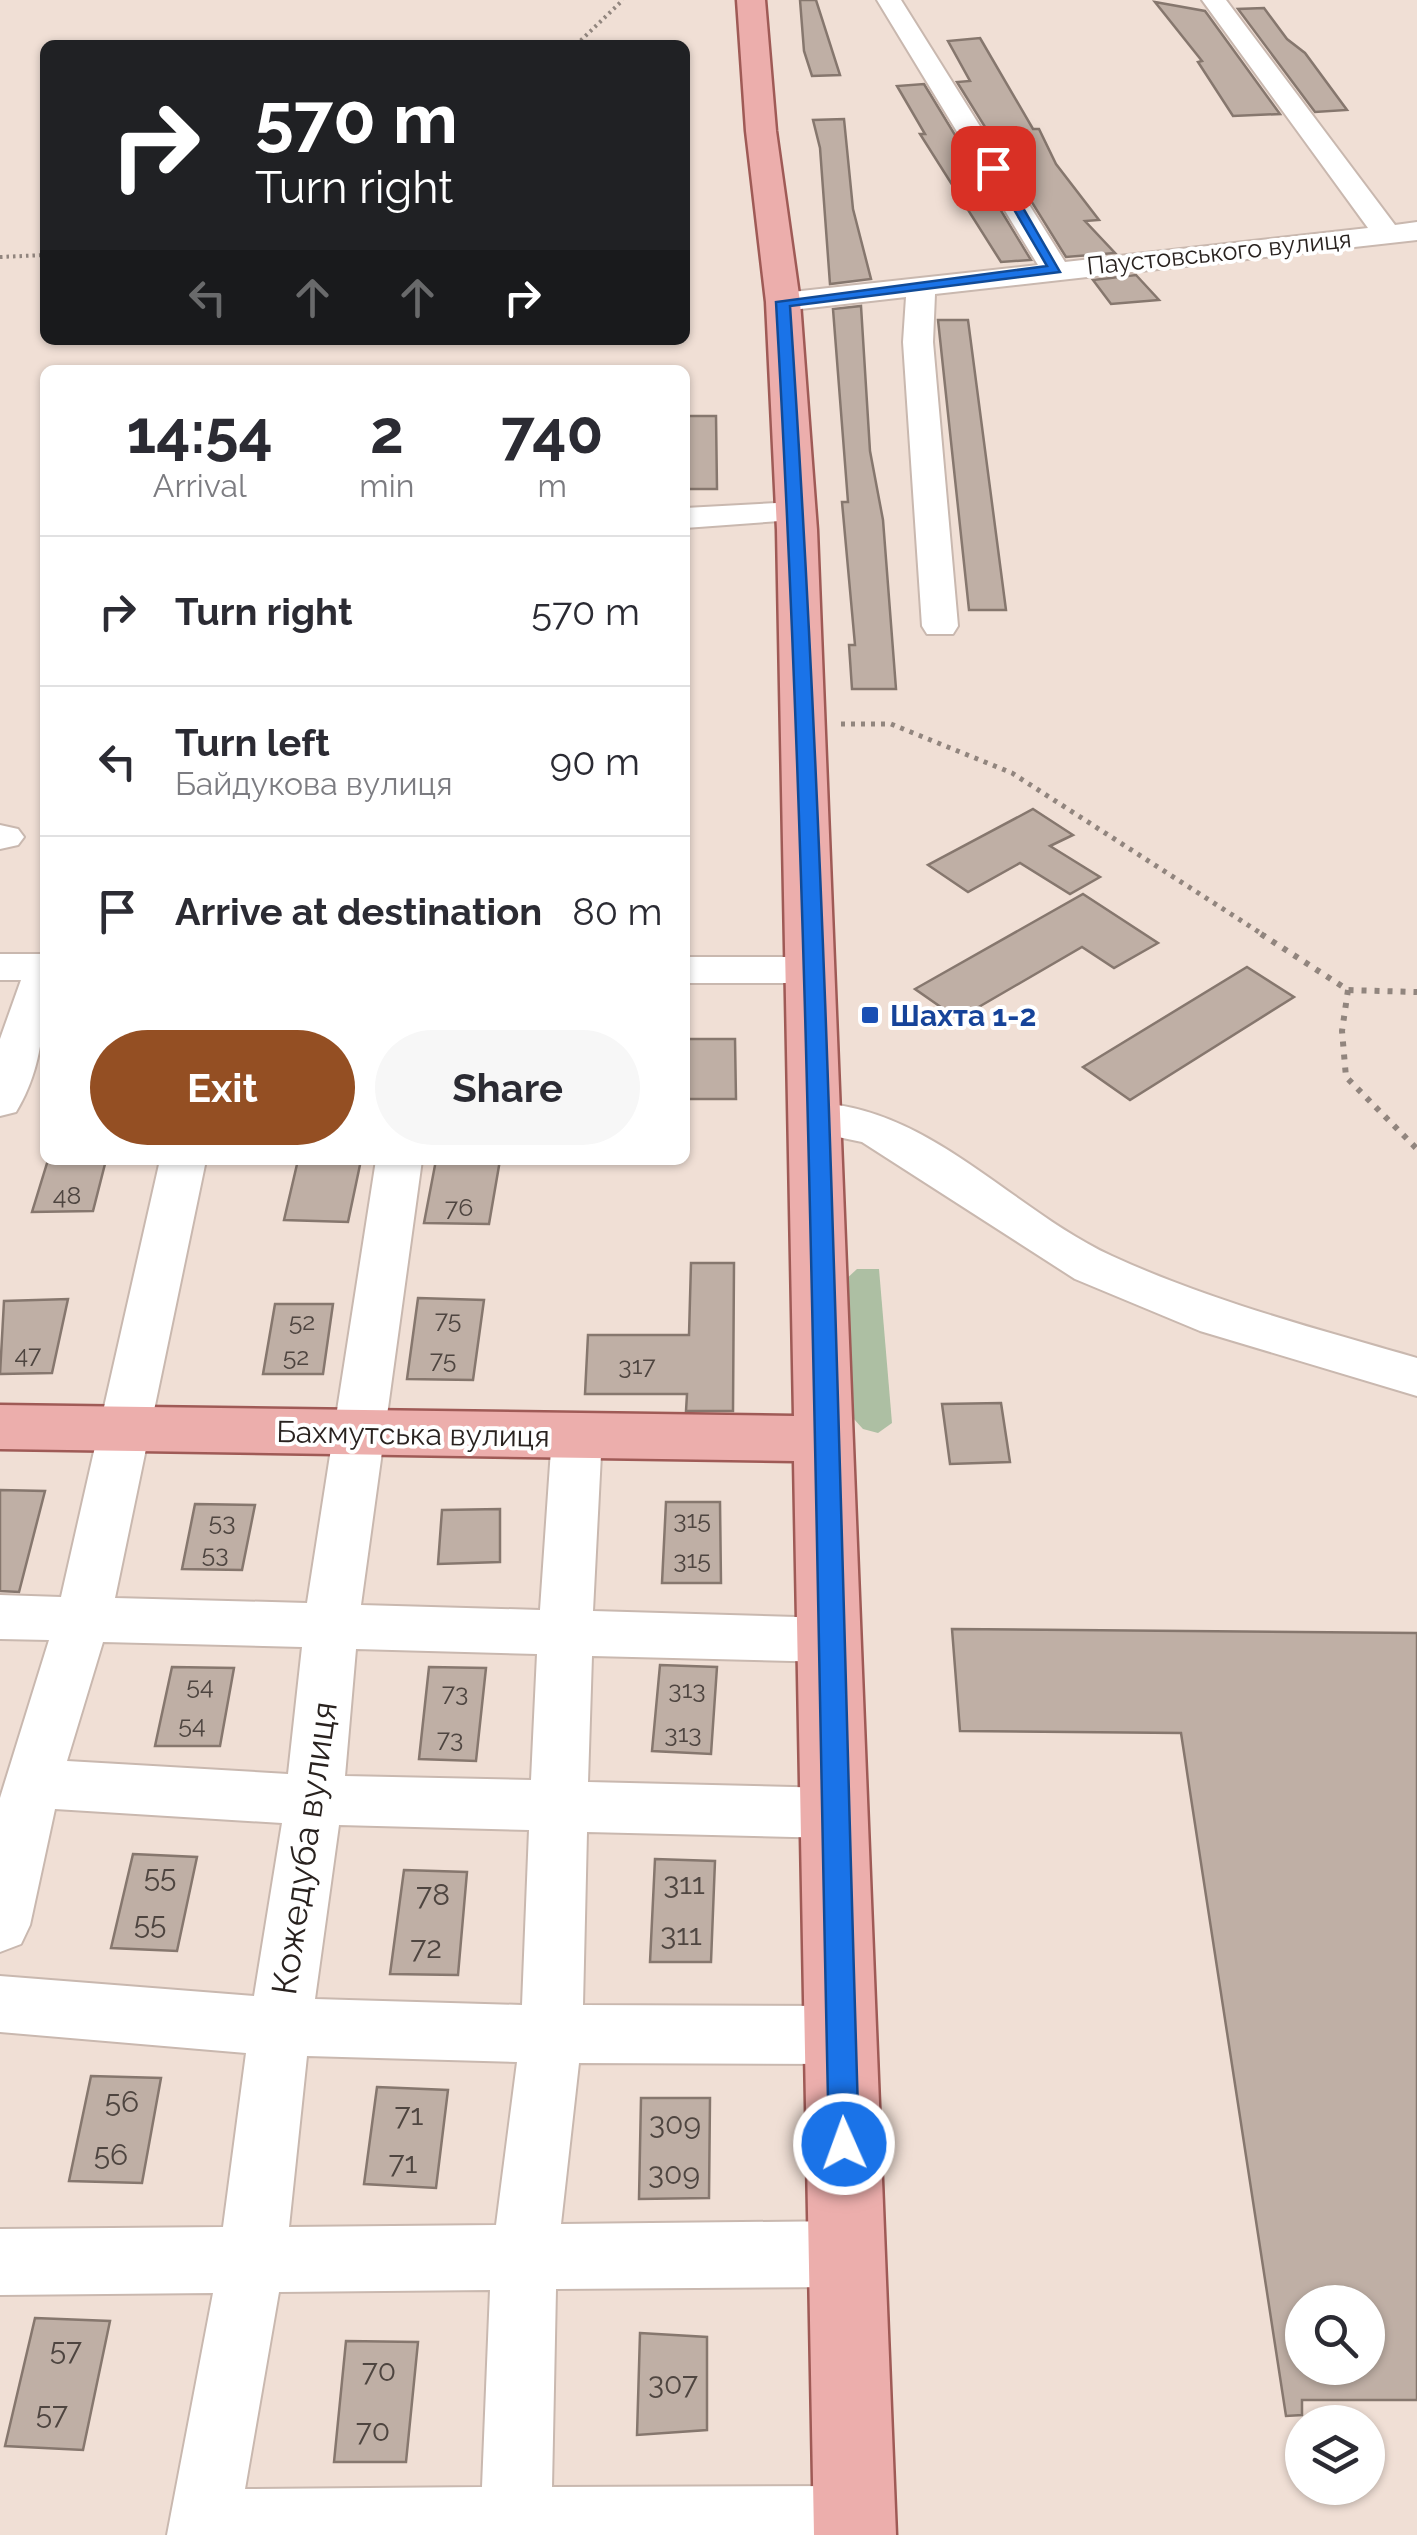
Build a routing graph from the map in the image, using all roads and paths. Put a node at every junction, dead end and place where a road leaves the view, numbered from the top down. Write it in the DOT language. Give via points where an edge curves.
graph roads {
  1 [pos="624,0"];
  2 [pos="751,0"];
  3 [pos="889,0"];
  4 [pos="1214,0"];
  5 [pos="581,40"];
  6 [pos="1402,232"];
  7 [pos="40,256"];
  8 [pos="0,257"];
  9 [pos="1056,269"];
  10 [pos="921,285"];
  11 [pos="783,302"];
  12 [pos="796,512"];
  13 [pos="690,518"];
  14 [pos="940,626"];
  15 [pos="804,724"];
  16 [pos="0,966"];
  17 [pos="40,970"];
  18 [pos="690,970"];
  19 [pos="812,970"];
  20 [pos="40,985"];
  21 [pos="1348,990"];
  22 [pos="1417,992"];
  23 [pos="0,1101"];
  24 [pos="816,1118"];
  25 [pos="1417,1148"];
  26 [pos="182,1165"];
  27 [pos="399,1165"];
  28 [pos="1417,1377"];
  29 [pos="125,1416"];
  30 [pos="0,1427"];
  31 [pos="360,1435"];
  32 [pos="578,1436"];
  33 [pos="825,1439"];
  34 [pos="0,1617"];
  35 [pos="82,1620"];
  36 [pos="331,1625"];
  37 [pos="565,1635"];
  38 [pos="831,1640"];
  39 [pos="32,1783"];
  40 [pos="314,1800"];
  41 [pos="560,1807"];
  42 [pos="834,1813"];
  43 [pos="0,1924"];
  44 [pos="0,2004"];
  45 [pos="280,2027"];
  46 [pos="552,2034"];
  47 [pos="841,2034"];
  48 [pos="847,2254"];
  49 [pos="524,2259"];
  50 [pos="252,2260"];
  51 [pos="0,2262"];
  52 [pos="516,2523"];
  53 [pos="855,2528"];
  54 [pos="203,2530"];
  1 -- 5 [label="path"];
  2 -- 11 [label="main road"];
  3 -- 9 [label="street"];
  4 -- 6 [label="street"];
  6 -- 9 [label="street, Паустовського вулиця"];
  7 -- 8 [label="path"];
  9 -- 10 [label="street, Паустовського вулиця"];
  10 -- 11 [label="street, Паустовського вулиця"];
  10 -- 14 [label="street" via="918,342"];
  11 -- 12 [label="main road"];
  12 -- 13 [label="street"];
  12 -- 15 [label="main road"];
  15 -- 19 [label="main road"];
  15 -- 21 [label="path" via="891,724 1012,773"];
  16 -- 17 [label="street"];
  18 -- 19 [label="street"];
  19 -- 24 [label="main road"];
  20 -- 23 [label="street"];
  21 -- 22 [label="path"];
  21 -- 25 [label="path" via="1342,1031 1346,1078"];
  24 -- 28 [label="street" via="878,1130 1092,1268 1217,1318"];
  24 -- 33 [label="main road"];
  26 -- 29 [label="street"];
  27 -- 31 [label="street, Кожедуба вулиця"];
  29 -- 30 [label="main road, Бахмутська вулиця"];
  29 -- 31 [label="main road, Бахмутська вулиця"];
  29 -- 35 [label="street"];
  31 -- 32 [label="main road, Бахмутська вулиця"];
  31 -- 36 [label="street, Кожедуба вулиця"];
  32 -- 33 [label="main road, Бахмутська вулиця"];
  32 -- 37 [label="street"];
  33 -- 38 [label="main road"];
  34 -- 35 [label="street"];
  35 -- 36 [label="street"];
  35 -- 39 [label="street"];
  36 -- 37 [label="street"];
  36 -- 40 [label="street, Кожедуба вулиця"];
  37 -- 38 [label="street"];
  37 -- 41 [label="street"];
  38 -- 42 [label="main road"];
  39 -- 40 [label="street"];
  39 -- 43 [label="street"];
  40 -- 41 [label="street"];
  40 -- 45 [label="street, Кожедуба вулиця"];
  41 -- 42 [label="street"];
  41 -- 46 [label="street"];
  42 -- 47 [label="main road"];
  44 -- 45 [label="street"];
  45 -- 46 [label="street"];
  45 -- 50 [label="street, Кожедуба вулиця"];
  46 -- 47 [label="street"];
  46 -- 49 [label="street"];
  47 -- 48 [label="main road"];
  48 -- 49 [label="street"];
  48 -- 53 [label="main road"];
  49 -- 50 [label="street"];
  49 -- 52 [label="street"];
  50 -- 51 [label="street"];
  50 -- 54 [label="street, Кожедуба вулиця"];
  52 -- 53 [label="street"];
  52 -- 54 [label="street"];
}
